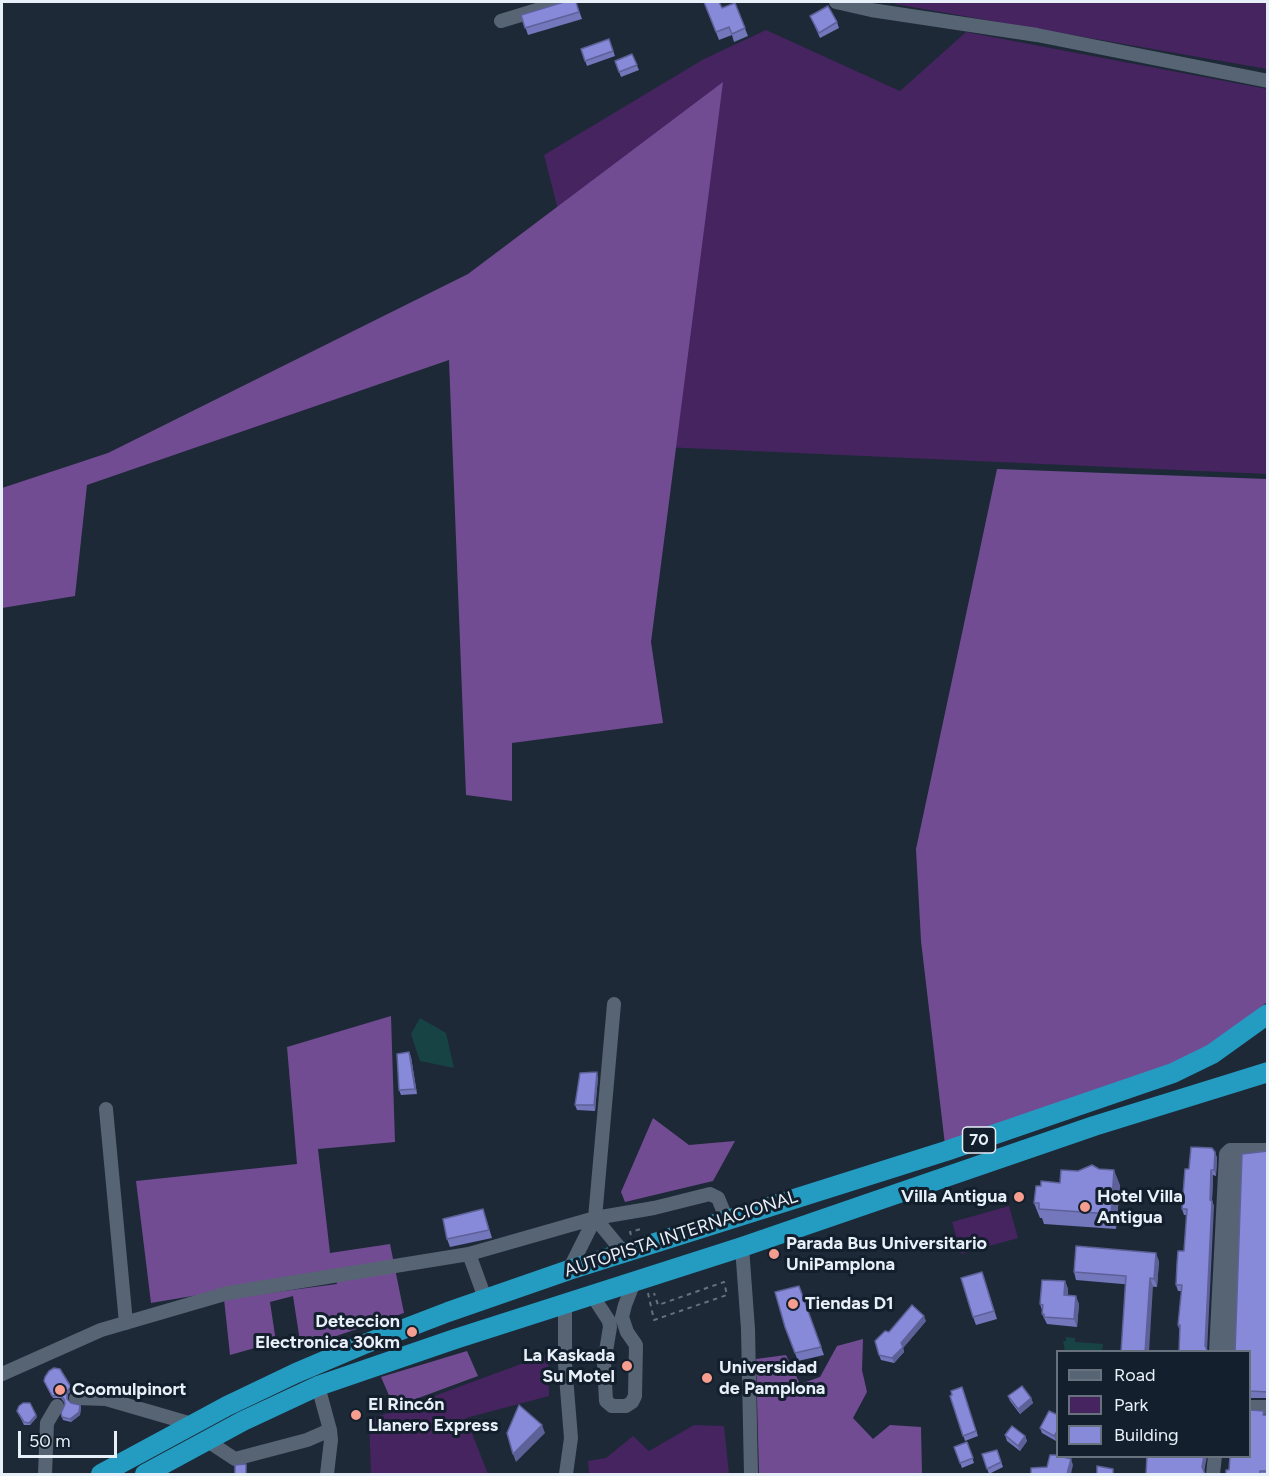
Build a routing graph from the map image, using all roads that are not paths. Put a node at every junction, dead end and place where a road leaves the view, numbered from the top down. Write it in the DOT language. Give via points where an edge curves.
graph roads {
  1 [pos="563,2"];
  2 [pos="842,2"];
  3 [pos="501,21"];
  4 [pos="1268,81"];
  5 [pos="614,1004"];
  6 [pos="1268,1014"];
  7 [pos="1268,1072"];
  8 [pos="106,1109"];
  9 [pos="1236,1150"];
  10 [pos="1268,1150"];
  11 [pos="595,1212"];
  12 [pos="728,1220"];
  13 [pos="742,1247"];
  14 [pos="622,1252"];
  15 [pos="469,1254"];
  16 [pos="569,1270"];
  17 [pos="639,1280"];
  18 [pos="592,1295"];
  19 [pos="485,1298"];
  20 [pos="565,1304"];
  21 [pos="126,1323"];
  22 [pos="627,1332"];
  23 [pos="609,1336"];
  24 [pos="1216,1350"];
  25 [pos="1228,1350"];
  26 [pos="2,1374"];
  27 [pos="318,1386"];
  28 [pos="76,1398"];
  29 [pos="57,1406"];
  30 [pos="1251,1407"];
  31 [pos="1268,1407"];
  32 [pos="192,1424"];
  33 [pos="330,1430"];
  34 [pos="206,1440"];
  35 [pos="1215,1458"];
  36 [pos="45,1474"];
  37 [pos="101,1474"];
  38 [pos="145,1474"];
  39 [pos="327,1474"];
  40 [pos="567,1474"];
  41 [pos="751,1474"];
  42 [pos="1213,1474"];
  1 -- 3 [label="street"];
  2 -- 4 [label="street" via="871,10 1037,35"];
  5 -- 11 [label="street"];
  6 -- 12 [label="highway, AUTOPISTA INTERNACIONAL / 70" via="1212,1054 1180,1071"];
  7 -- 13 [label="highway, AUTOPISTA INTERNACIONAL / 70" via="1094,1126"];
  8 -- 21 [label="street"];
  9 -- 10 [label="street"];
  9 -- 24 [label="street" via="1228,1152 1225,1158"];
  9 -- 25 [label="street"];
  11 -- 12 [label="street" via="654,1208 710,1194 718,1198"];
  11 -- 14 [label="street"];
  11 -- 15 [label="street"];
  11 -- 16 [label="street"];
  12 -- 14 [label="highway, AUTOPISTA INTERNACIONAL / 70"];
  13 -- 17 [label="highway, AUTOPISTA INTERNACIONAL / 70"];
  13 -- 41 [label="street"];
  14 -- 16 [label="highway, AUTOPISTA INTERNACIONAL / 70"];
  15 -- 19 [label="street"];
  15 -- 21 [label="street" via="228,1293"];
  16 -- 19 [label="highway, AUTOPISTA INTERNACIONAL / 70"];
  17 -- 18 [label="highway, AUTOPISTA INTERNACIONAL / 70"];
  17 -- 22 [label="street" via="622,1317"];
  18 -- 20 [label="highway, AUTOPISTA INTERNACIONAL / 70"];
  18 -- 23 [label="street" via="609,1321"];
  19 -- 32 [label="highway, AUTOPISTA INTERNACIONAL / 70" via="296,1373"];
  20 -- 27 [label="highway, AUTOPISTA INTERNACIONAL / 70"];
  20 -- 40 [label="street" via="571,1438"];
  21 -- 26 [label="street" via="101,1330"];
  22 -- 23 [label="street"];
  22 -- 23 [label="street" via="636,1345 634,1396 626,1406 612,1406 606,1401 604,1363"];
  27 -- 33 [label="street"];
  27 -- 34 [label="highway, AUTOPISTA INTERNACIONAL / 70"];
  28 -- 32 [label="street" via="106,1400"];
  29 -- 36 [label="street" via="47,1423"];
  30 -- 31 [label="street"];
  32 -- 37 [label="highway, AUTOPISTA INTERNACIONAL / 70"];
  33 -- 34 [label="street" via="308,1440 235,1459"];
  33 -- 39 [label="street"];
  34 -- 38 [label="highway, AUTOPISTA INTERNACIONAL / 70"];
  35 -- 42 [label="street"];
}
